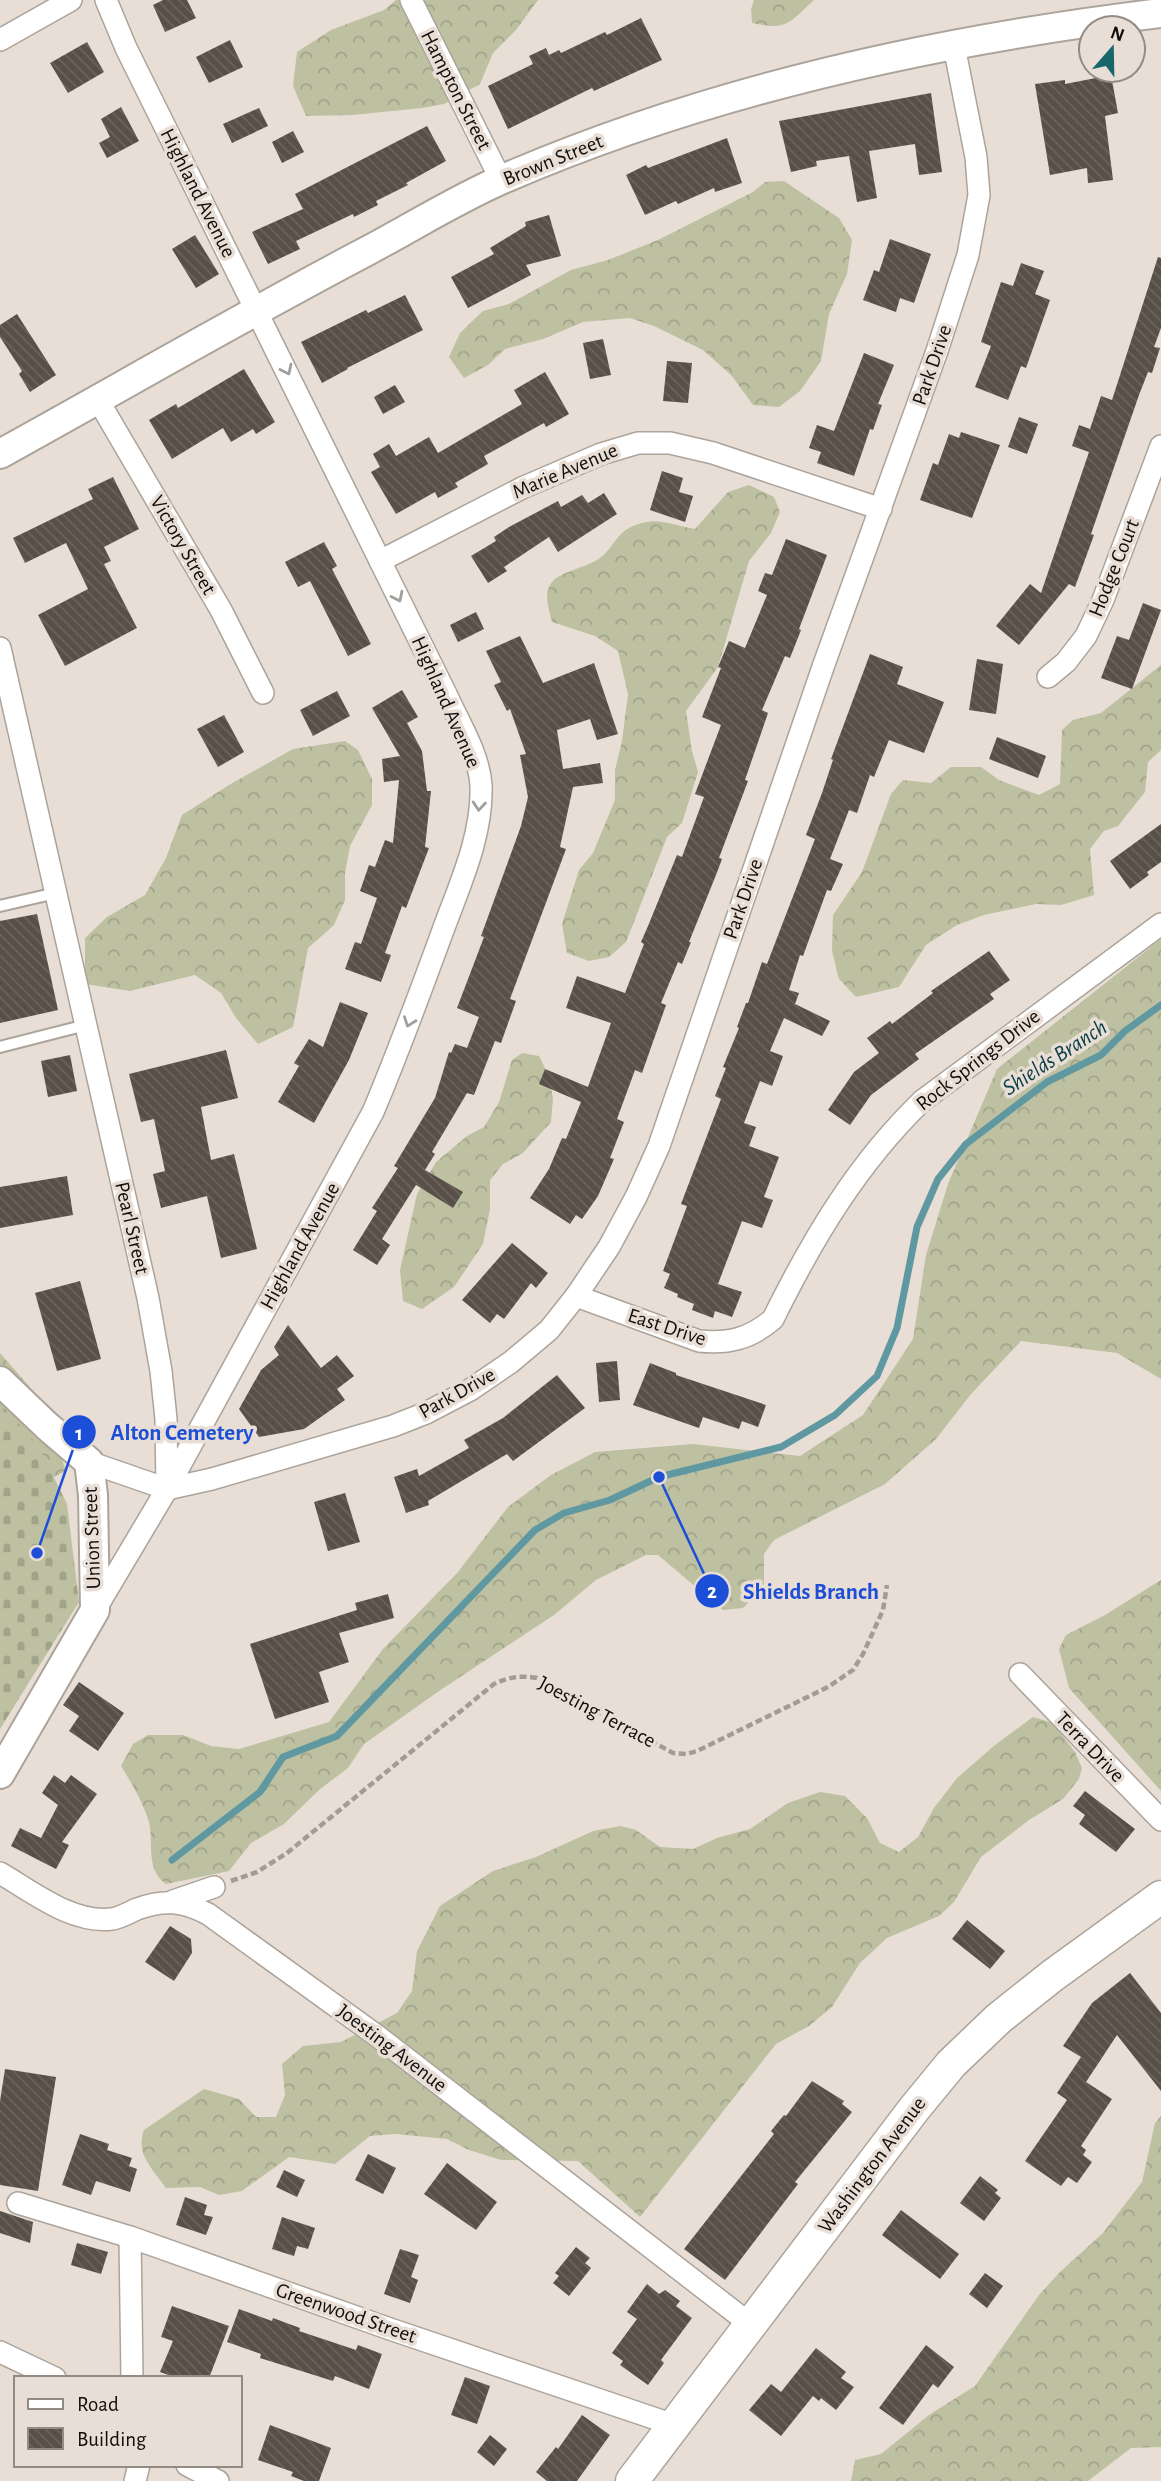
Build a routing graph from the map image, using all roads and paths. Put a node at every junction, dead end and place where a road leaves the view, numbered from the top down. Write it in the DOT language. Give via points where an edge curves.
graph roads {
  1 [pos="71,0"];
  2 [pos="106,0"];
  3 [pos="411,0"];
  4 [pos="1161,13"];
  5 [pos="0,40"];
  6 [pos="954,46"];
  7 [pos="501,180"];
  8 [pos="257,309"];
  9 [pos="98,400"];
  10 [pos="1161,446"];
  11 [pos="0,454"];
  12 [pos="881,509"];
  13 [pos="380,561"];
  14 [pos="0,648"];
  15 [pos="1048,677"];
  16 [pos="263,693"];
  17 [pos="56,893"];
  18 [pos="0,906"];
  19 [pos="1161,923"];
  20 [pos="86,1026"];
  21 [pos="0,1047"];
  22 [pos="823,1224"];
  23 [pos="576,1296"];
  24 [pos="0,1381"];
  25 [pos="89,1462"];
  26 [pos="167,1489"];
  27 [pos="887,1585"];
  28 [pos="95,1610"];
  29 [pos="1020,1674"];
  30 [pos="0,1774"];
  31 [pos="1161,1820"];
  32 [pos="0,1873"];
  33 [pos="214,1887"];
  34 [pos="1161,1897"];
  35 [pos="173,1901"];
  36 [pos="18,2203"];
  37 [pos="130,2237"];
  38 [pos="750,2324"];
  39 [pos="0,2352"];
  40 [pos="51,2376"];
  41 [pos="132,2376"];
  42 [pos="674,2425"];
  43 [pos="191,2467"];
  44 [pos="218,2481"];
  45 [pos="632,2481"];
  1 -- 5 [label="street"];
  2 -- 8 [label="street, Highland Avenue"];
  3 -- 7 [label="street, Hampton Street"];
  4 -- 6 [label="street, Brown Street"];
  6 -- 7 [label="street, Brown Street" via="760,88 614,136"];
  6 -- 12 [label="street, Park Drive" via="976,157 978,213 937,351"];
  7 -- 8 [label="street, Brown Street"];
  8 -- 9 [label="street, Brown Street"];
  8 -- 13 [label="street, Highland Avenue, one-way"];
  9 -- 11 [label="street, Brown Street"];
  9 -- 16 [label="street, Victory Street" via="221,610"];
  10 -- 15 [label="street, Hodge Court" via="1086,636"];
  12 -- 13 [label="street, Marie Avenue" via="713,453 670,443 638,443 522,488"];
  12 -- 23 [label="street, Park Drive" via="659,1146 615,1237"];
  13 -- 26 [label="street, Highland Avenue, one-way" via="474,756 481,785 472,846 373,1112"];
  14 -- 17 [label="street, Pearl Street"];
  17 -- 18 [label="lane"];
  17 -- 20 [label="street, Pearl Street"];
  19 -- 22 [label="street, Rock Springs Drive" via="922,1101 862,1167"];
  20 -- 21 [label="lane"];
  20 -- 26 [label="street, Pearl Street" via="159,1359"];
  22 -- 23 [label="street, East Drive" via="773,1319 741,1339 699,1341"];
  23 -- 26 [label="street, Park Drive" via="549,1330 511,1362 426,1413 327,1446"];
  24 -- 25 [label="street, Union Street"];
  25 -- 26 [label="street"];
  25 -- 28 [label="street, Union Street"];
  26 -- 28 [label="street"];
  27 -- 33 [label="path, Joesting Terrace" via="883,1610 853,1670 828,1687 697,1751 673,1752 537,1678 508,1678 494,1684 287,1853 257,1872"];
  28 -- 30 [label="street"];
  29 -- 31 [label="street, Terra Drive"];
  32 -- 35 [label="street" via="65,1910 89,1918 113,1919 154,1903"];
  33 -- 35 [label="street"];
  34 -- 38 [label="main road, Washington Avenue" via="998,2019 951,2064"];
  35 -- 38 [label="street, Joesting Avenue" via="208,1914 376,2035"];
  36 -- 37 [label="street, Greenwood Street"];
  37 -- 41 [label="street"];
  37 -- 42 [label="street, Greenwood Street"];
  38 -- 42 [label="main road, Washington Avenue"];
  39 -- 40 [label="street"];
  42 -- 45 [label="main road, Washington Avenue"];
  43 -- 44 [label="street"];
}
